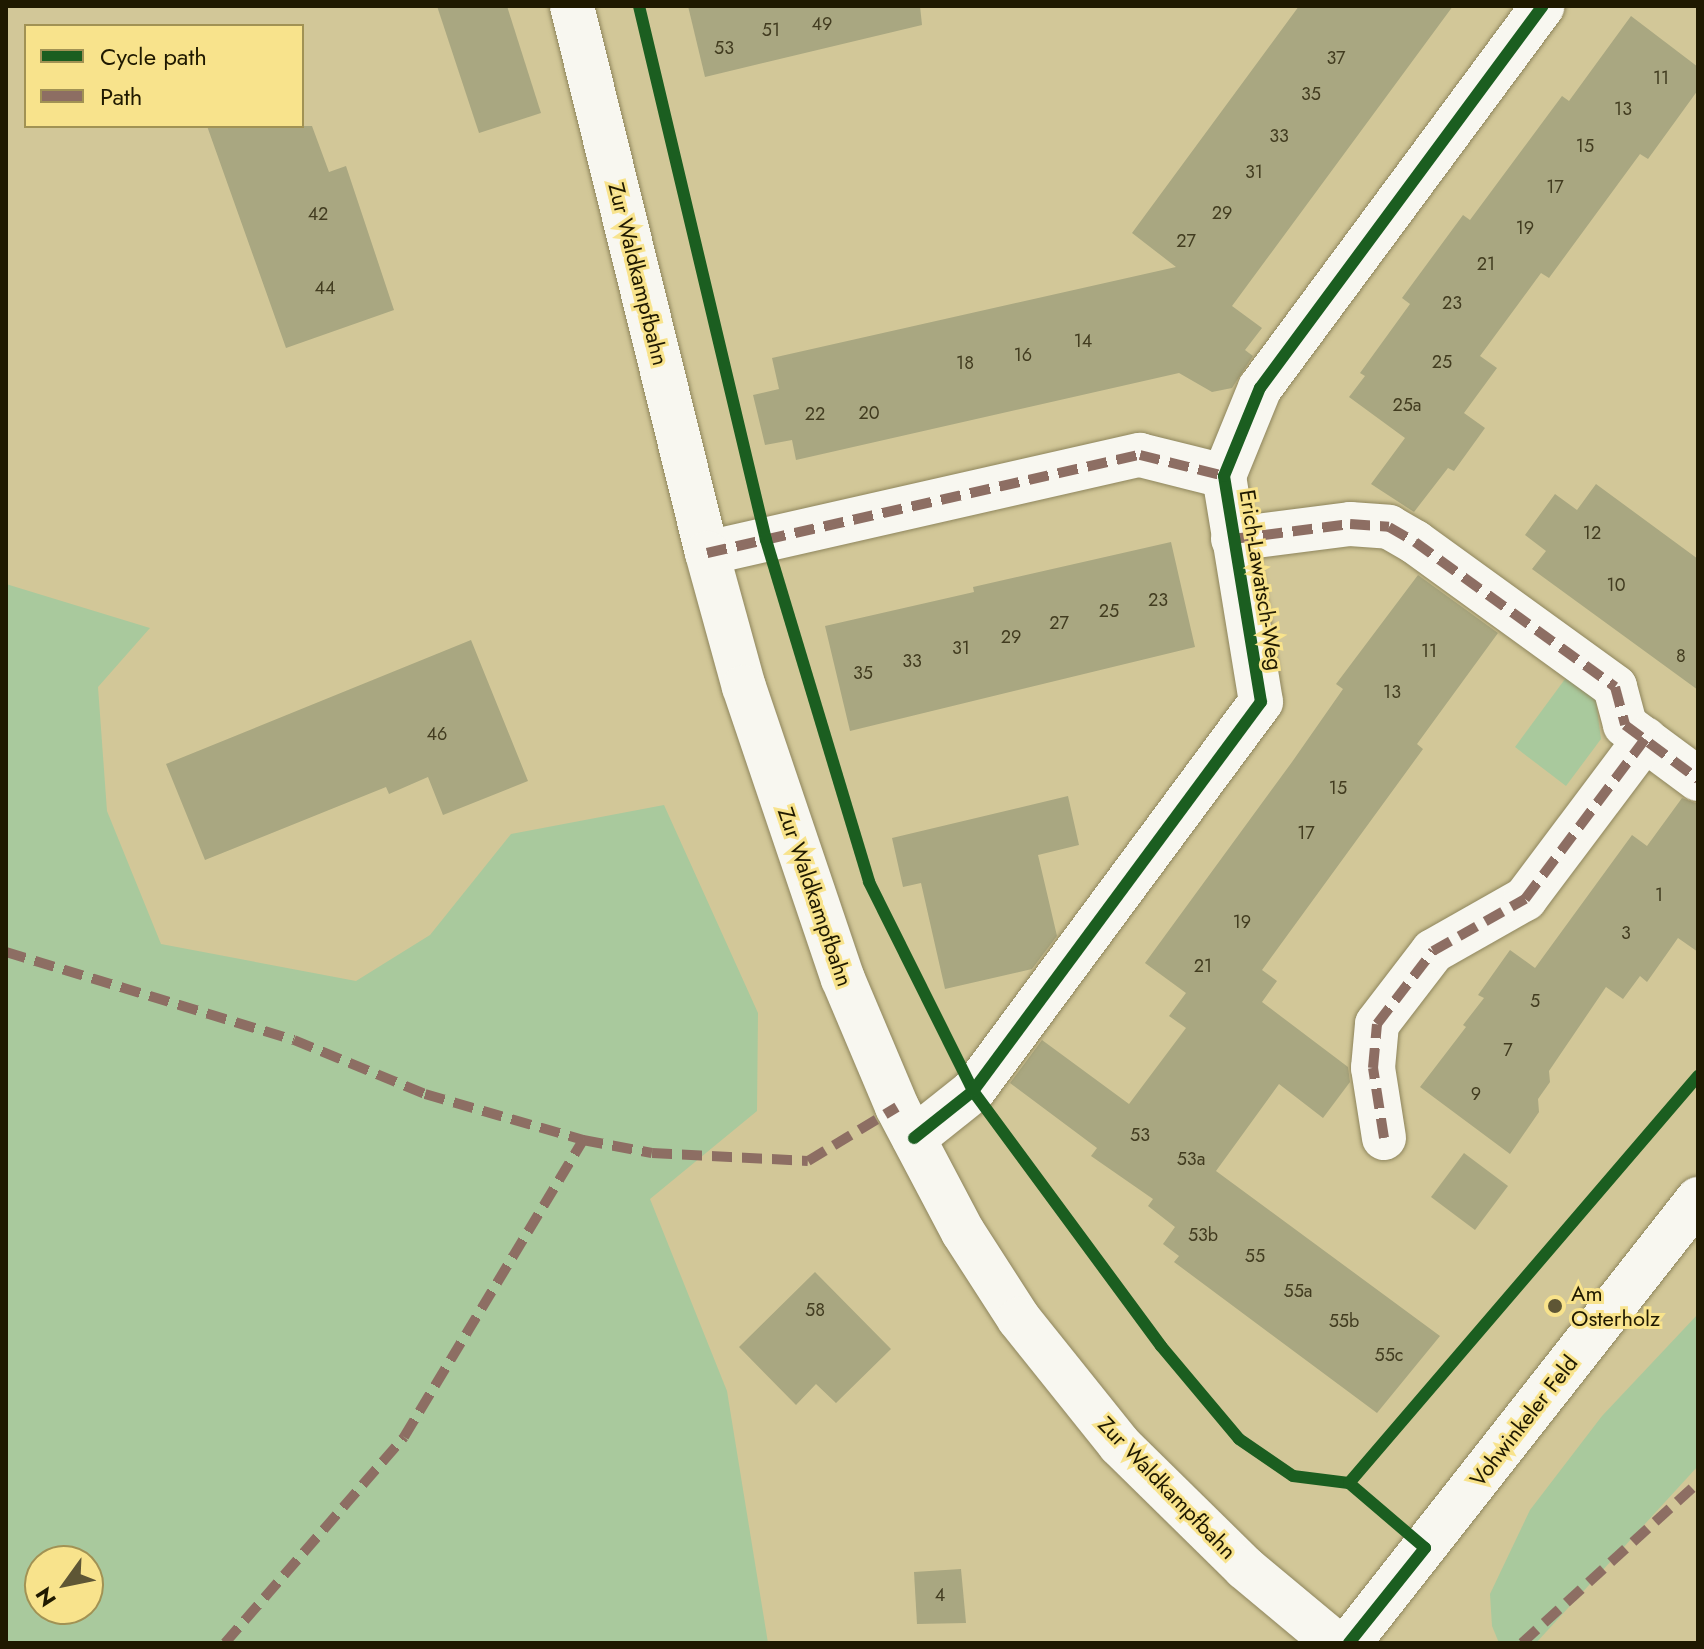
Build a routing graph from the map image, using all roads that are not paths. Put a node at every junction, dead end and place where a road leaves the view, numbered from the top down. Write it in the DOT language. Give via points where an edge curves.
graph roads {
  1 [pos="572,6"];
  2 [pos="1543,6"];
  3 [pos="1224,476"];
  4 [pos="1233,539"];
  5 [pos="707,553"];
  6 [pos="1645,739"];
  7 [pos="1698,779"];
  8 [pos="914,1138"];
  9 [pos="1384,1138"];
  10 [pos="1698,1199"];
  11 [pos="1335,1643"];
  12 [pos="1349,1643"];
  1 -- 5 [label="street, Zur Waldkampfbahn"];
  2 -- 3 [label="street, Erich-Lawatsch-Weg" via="1260,388"];
  3 -- 4 [label="street, Erich-Lawatsch-Weg"];
  3 -- 5 [label="street, Erich-Lawatsch-Weg" via="1140,455"];
  4 -- 6 [label="street, Erich-Lawatsch-Weg" via="1350,524 1389,527 1615,687 1625,725"];
  4 -- 8 [label="street, Erich-Lawatsch-Weg" via="1261,702 973,1091"];
  5 -- 8 [label="street, Zur Waldkampfbahn" via="744,687 807,878 843,979"];
  6 -- 7 [label="street, Erich-Lawatsch-Weg"];
  6 -- 9 [label="street" via="1525,899 1433,951 1377,1024 1373,1068"];
  8 -- 11 [label="street, Zur Waldkampfbahn" via="963,1232 1019,1319 1120,1445 1245,1568"];
  10 -- 12 [label="street, Vohwinkeler Feld"];
}
